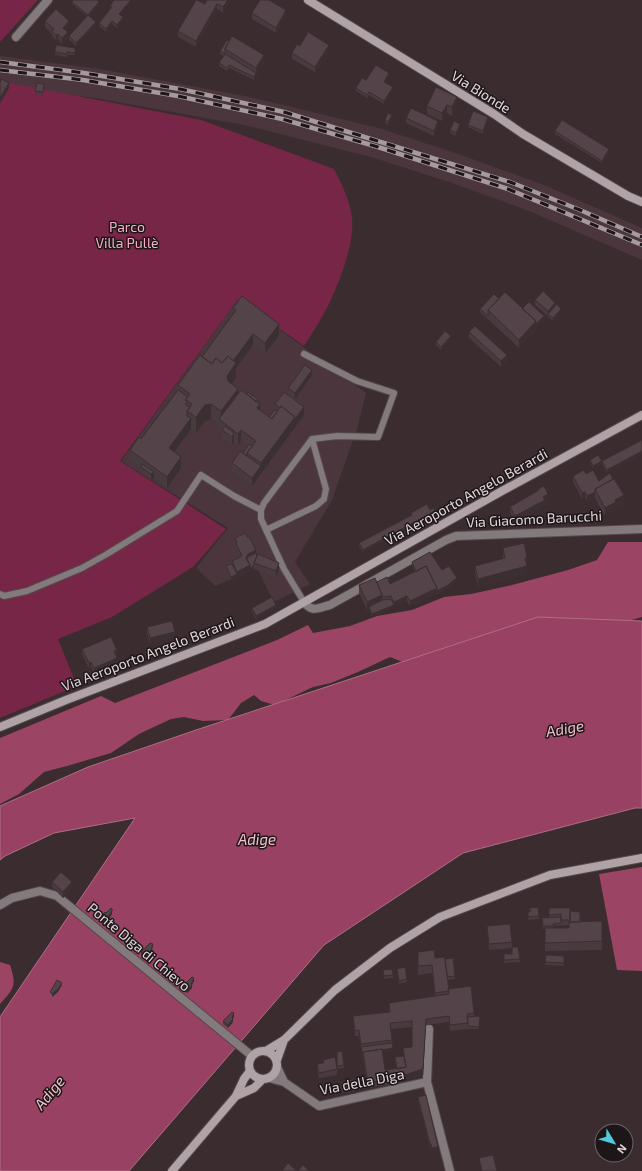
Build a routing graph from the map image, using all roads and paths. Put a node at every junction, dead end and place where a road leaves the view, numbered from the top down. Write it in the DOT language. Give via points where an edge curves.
graph roads {
  1 [pos="48,0"];
  2 [pos="308,0"];
  3 [pos="16,37"];
  4 [pos="642,202"];
  5 [pos="304,354"];
  6 [pos="642,415"];
  7 [pos="312,439"];
  8 [pos="262,510"];
  9 [pos="642,529"];
  10 [pos="266,530"];
  11 [pos="0,594"];
  12 [pos="304,602"];
  13 [pos="0,727"];
  14 [pos="642,858"];
  15 [pos="0,905"];
  16 [pos="429,1029"];
  17 [pos="284,1040"];
  18 [pos="266,1051"];
  19 [pos="252,1056"];
  20 [pos="277,1063"];
  21 [pos="250,1071"];
  22 [pos="266,1079"];
  23 [pos="284,1082"];
  24 [pos="427,1082"];
  25 [pos="236,1096"];
  26 [pos="172,1171"];
  27 [pos="450,1171"];
  1 -- 3 [label="street"];
  2 -- 4 [label="street, Via Bionde" via="523,134"];
  5 -- 7 [label="lane" via="357,381 394,393 378,437 337,436"];
  6 -- 12 [label="street, Via Aeroporto Angelo Berardi"];
  7 -- 8 [label="lane" via="264,503"];
  7 -- 10 [label="lane" via="326,489 324,499 316,506"];
  8 -- 10 [label="lane" via="261,519"];
  8 -- 11 [label="lane" via="201,475 177,511 106,554 82,568 27,591 4,596"];
  9 -- 12 [label="street, Via Giacomo Barucchi" via="456,536 330,605 314,609 308,608"];
  10 -- 12 [label="lane" via="284,569"];
  12 -- 13 [label="street, Via Aeroporto Angelo Berardi" via="265,624"];
  14 -- 17 [label="street" via="550,875 440,917 390,948 335,990"];
  15 -- 19 [label="street, Ponte Diga di Chievo" via="12,898 40,891 57,896"];
  16 -- 24 [label="street"];
  17 -- 18 [label="street"];
  17 -- 20 [label="street"];
  18 -- 19 [label="street"];
  18 -- 20 [label="street" via="271,1053"];
  19 -- 21 [label="street" via="249,1063"];
  20 -- 22 [label="street" via="275,1074"];
  20 -- 23 [label="street"];
  21 -- 22 [label="street" via="256,1078"];
  21 -- 25 [label="street"];
  22 -- 23 [label="street, Via della Diga"];
  22 -- 25 [label="street"];
  23 -- 24 [label="street, Via della Diga" via="319,1106"];
  24 -- 27 [label="street"];
  25 -- 26 [label="street"];
}
